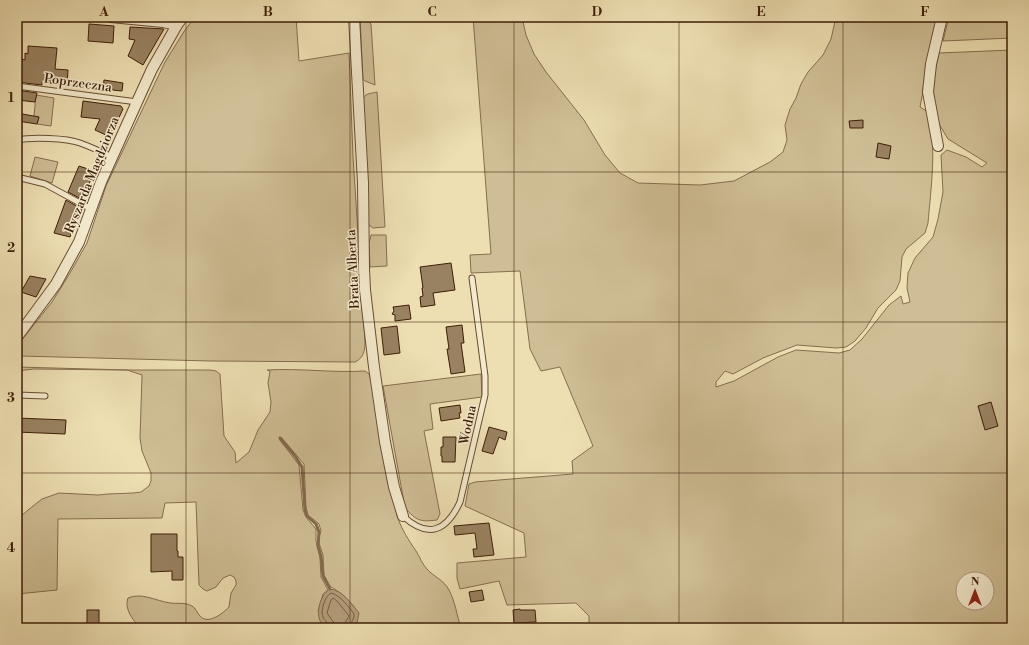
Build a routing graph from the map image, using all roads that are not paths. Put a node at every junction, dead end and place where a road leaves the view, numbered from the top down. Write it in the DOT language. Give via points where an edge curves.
graph roads {
  1 [pos="110,17"];
  2 [pos="354,17"];
  3 [pos="942,17"];
  4 [pos="180,21"];
  5 [pos="17,86"];
  6 [pos="137,102"];
  7 [pos="17,140"];
  8 [pos="938,146"];
  9 [pos="112,157"];
  10 [pos="17,177"];
  11 [pos="91,209"];
  12 [pos="472,278"];
  13 [pos="17,338"];
  14 [pos="17,395"];
  15 [pos="45,396"];
  16 [pos="404,516"];
  1 -- 4 [label="street"];
  2 -- 16 [label="street, Brata Alberta" via="364,183 365,290 385,442 394,487"];
  3 -- 8 [label="street" via="931,64 928,92"];
  4 -- 6 [label="street, Ryszarda Magdziorza" via="152,69"];
  5 -- 6 [label="lane, Poprzeczna"];
  6 -- 9 [label="street, Ryszarda Magdziorza"];
  7 -- 9 [label="lane" via="58,139 79,142"];
  9 -- 11 [label="street, Ryszarda Magdziorza"];
  10 -- 11 [label="lane" via="45,184"];
  11 -- 13 [label="street, Ryszarda Magdziorza" via="79,242 56,284"];
  12 -- 16 [label="lane, Wodna" via="485,376 485,395 466,481 453,517 443,527 420,527 412,524"];
  14 -- 15 [label="lane"];
}
